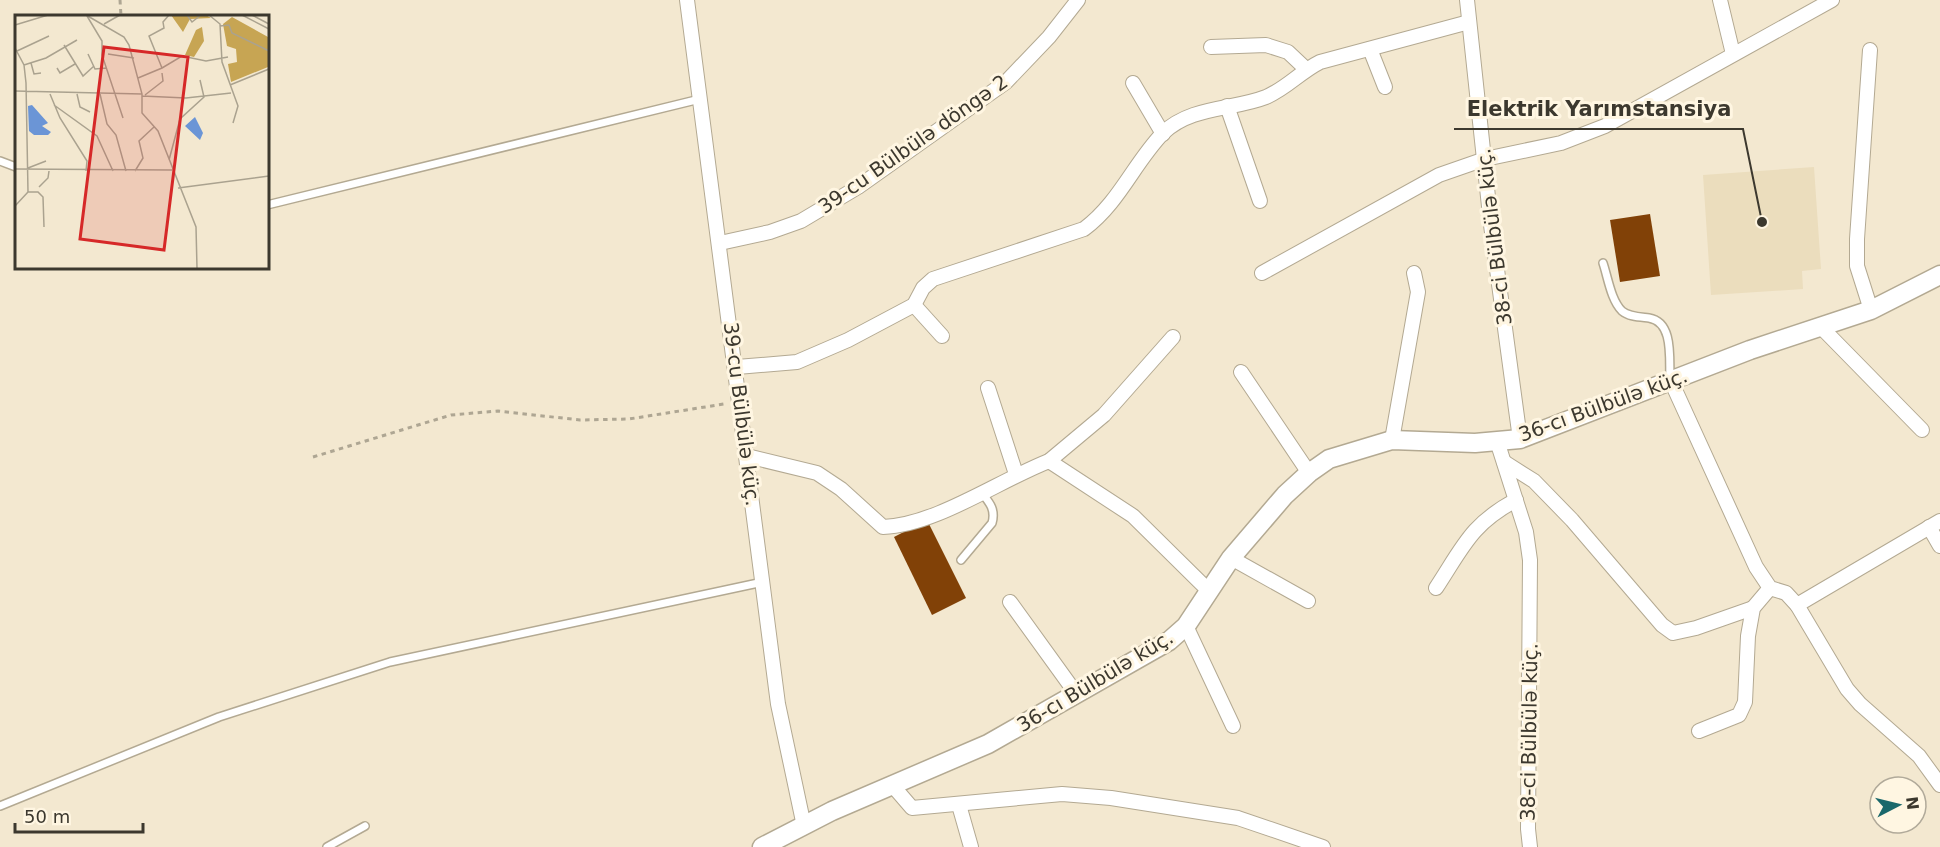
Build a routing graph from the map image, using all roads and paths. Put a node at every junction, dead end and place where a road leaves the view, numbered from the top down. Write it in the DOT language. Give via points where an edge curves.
graph roads {
  1 [pos="120,0"];
  2 [pos="687,0"];
  3 [pos="1078,0"];
  4 [pos="1467,0"];
  5 [pos="1720,0"];
  6 [pos="1832,0"];
  7 [pos="121,15"];
  8 [pos="1469,22"];
  9 [pos="1211,47"];
  10 [pos="1370,49"];
  11 [pos="1870,50"];
  12 [pos="1733,54"];
  13 [pos="1306,69"];
  14 [pos="1133,83"];
  15 [pos="1384,87"];
  16 [pos="700,99"];
  17 [pos="1227,106"];
  18 [pos="1163,134"];
  19 [pos="1485,159"];
  20 [pos="0,161"];
  21 [pos="15,167"];
  22 [pos="1260,201"];
  23 [pos="268,205"];
  24 [pos="720,243"];
  25 [pos="1603,263"];
  26 [pos="1262,273"];
  27 [pos="1414,273"];
  28 [pos="1940,275"];
  29 [pos="914,304"];
  30 [pos="1871,310"];
  31 [pos="1821,327"];
  32 [pos="942,336"];
  33 [pos="1173,337"];
  34 [pos="736,367"];
  35 [pos="1241,372"];
  36 [pos="1671,381"];
  37 [pos="988,388"];
  38 [pos="740,401"];
  39 [pos="1922,430"];
  40 [pos="1520,439"];
  41 [pos="1392,440"];
  42 [pos="1497,441"];
  43 [pos="747,456"];
  44 [pos="313,457"];
  45 [pos="1049,461"];
  46 [pos="1504,462"];
  47 [pos="1309,472"];
  48 [pos="1016,474"];
  49 [pos="981,492"];
  50 [pos="1516,500"];
  51 [pos="1934,524"];
  52 [pos="1940,546"];
  53 [pos="1231,558"];
  54 [pos="961,560"];
  55 [pos="763,582"];
  56 [pos="1436,588"];
  57 [pos="1770,588"];
  58 [pos="1208,590"];
  59 [pos="1308,601"];
  60 [pos="1010,602"];
  61 [pos="1797,605"];
  62 [pos="1753,608"];
  63 [pos="1186,626"];
  64 [pos="1075,692"];
  65 [pos="1233,726"];
  66 [pos="1699,731"];
  67 [pos="1940,785"];
  68 [pos="893,786"];
  69 [pos="959,805"];
  70 [pos="0,806"];
  71 [pos="365,826"];
  72 [pos="804,826"];
  73 [pos="327,847"];
  74 [pos="762,847"];
  75 [pos="971,847"];
  76 [pos="1323,847"];
  77 [pos="1530,847"];
  1 -- 7 [label="path"];
  2 -- 16 [label="street, 39-cu Bülbülə küç."];
  3 -- 24 [label="street, 39-cu Bülbülə döngə 2" via="1006,82 858,187 801,220 770,232"];
  4 -- 8 [label="street, 38-ci Bülbülə küç."];
  5 -- 12 [label="street"];
  6 -- 12 [label="street"];
  8 -- 10 [label="street"];
  8 -- 19 [label="street, 38-ci Bülbülə küç."];
  9 -- 13 [label="street" via="1266,45 1288,52"];
  10 -- 13 [label="street"];
  10 -- 15 [label="street"];
  11 -- 30 [label="street" via="1857,266"];
  12 -- 19 [label="street" via="1605,126 1561,143"];
  13 -- 17 [label="street" via="1288,86 1265,97"];
  14 -- 18 [label="street"];
  16 -- 23 [label="lane"];
  16 -- 24 [label="street, 39-cu Bülbülə küç."];
  17 -- 18 [label="street" via="1178,122"];
  17 -- 22 [label="street"];
  18 -- 29 [label="street" via="1101,217 1084,229 933,279 922,288"];
  19 -- 26 [label="street" via="1439,175"];
  19 -- 40 [label="street, 38-ci Bülbülə küç."];
  20 -- 21 [label="lane"];
  24 -- 34 [label="street, 39-cu Bülbülə küç."];
  25 -- 36 [label="lane" via="1615,301 1622,310 1657,320 1667,333"];
  27 -- 41 [label="street" via="1418,292"];
  28 -- 30 [label="street, 36-cı Bülbülə küç."];
  29 -- 32 [label="street"];
  29 -- 34 [label="street" via="797,362"];
  30 -- 31 [label="street, 36-cı Bülbülə küç."];
  31 -- 36 [label="street, 36-cı Bülbülə küç."];
  31 -- 39 [label="street"];
  33 -- 45 [label="street" via="1104,415"];
  34 -- 38 [label="street, 39-cu Bülbülə küç."];
  35 -- 47 [label="street"];
  36 -- 40 [label="street, 36-cı Bülbülə küç."];
  36 -- 57 [label="street" via="1756,567"];
  37 -- 48 [label="street"];
  38 -- 43 [label="street, 39-cu Bülbülə küç."];
  38 -- 44 [label="path" via="629,419 580,420 498,411 451,415"];
  40 -- 42 [label="street, 36-cı Bülbülə küç."];
  41 -- 42 [label="street, 36-cı Bülbülə küç."];
  41 -- 47 [label="street, 36-cı Bülbülə küç." via="1329,459"];
  42 -- 46 [label="street, 38-ci Bülbülə küç."];
  43 -- 49 [label="street" via="817,473 883,527 924,519"];
  43 -- 55 [label="street, 39-cu Bülbülə küç."];
  45 -- 48 [label="street"];
  45 -- 58 [label="street" via="1133,516"];
  46 -- 50 [label="street, 38-ci Bülbülə küç."];
  46 -- 62 [label="street" via="1534,481 1673,633"];
  47 -- 53 [label="street, 36-cı Bülbülə küç."];
  48 -- 49 [label="street"];
  49 -- 54 [label="lane" via="993,506 992,523"];
  50 -- 56 [label="street" via="1491,513 1476,527"];
  50 -- 77 [label="street, 38-ci Bülbülə küç." via="1530,560"];
  51 -- 52 [label="street"];
  51 -- 61 [label="street"];
  53 -- 58 [label="street, 36-cı Bülbülə küç."];
  53 -- 59 [label="street"];
  55 -- 70 [label="lane" via="390,662 219,717"];
  55 -- 72 [label="street, 39-cu Bülbülə küç." via="778,704"];
  57 -- 61 [label="street" via="1786,593"];
  57 -- 62 [label="street"];
  58 -- 63 [label="street, 36-cı Bülbülə küç."];
  60 -- 64 [label="street"];
  61 -- 67 [label="street" via="1846,689 1919,756"];
  62 -- 66 [label="street" via="1745,702 1738,715"];
  63 -- 64 [label="street, 36-cı Bülbülə küç." via="1169,641"];
  63 -- 65 [label="street"];
  64 -- 68 [label="street, 36-cı Bülbülə küç." via="988,744"];
  68 -- 69 [label="street" via="912,808"];
  68 -- 72 [label="street, 36-cı Bülbülə küç."];
  69 -- 75 [label="street"];
  69 -- 76 [label="street" via="1062,794 1111,798 1238,818"];
  71 -- 73 [label="lane"];
  72 -- 74 [label="street, 36-cı Bülbülə küç."];
}
